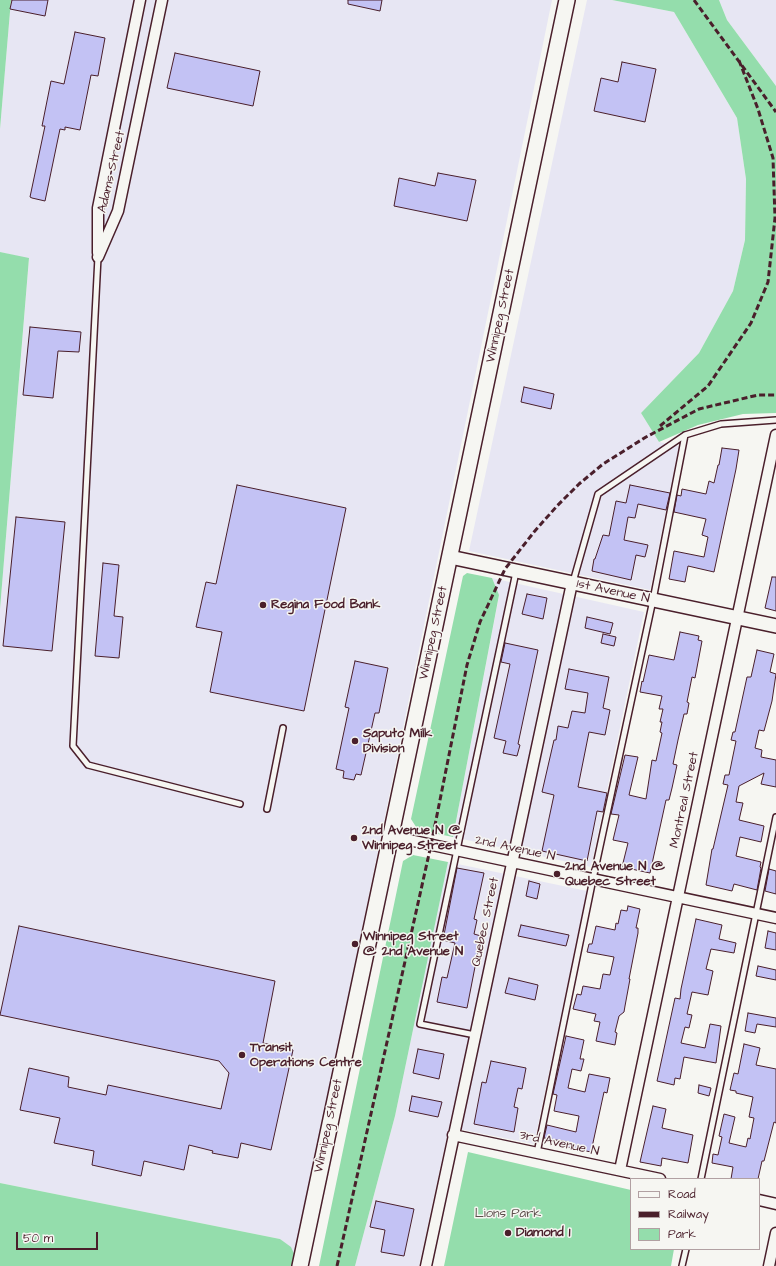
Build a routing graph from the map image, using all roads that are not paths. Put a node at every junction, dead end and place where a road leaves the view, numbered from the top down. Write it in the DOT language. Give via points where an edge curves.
graph roads {
  1 [pos="140,0"];
  2 [pos="162,0"];
  3 [pos="567,0"];
  4 [pos="98,257"];
  5 [pos="776,420"];
  6 [pos="685,435"];
  7 [pos="776,435"];
  8 [pos="450,556"];
  9 [pos="516,571"];
  10 [pos="572,583"];
  11 [pos="653,600"];
  12 [pos="736,618"];
  13 [pos="776,626"];
  14 [pos="283,728"];
  15 [pos="240,804"];
  16 [pos="266,809"];
  17 [pos="776,817"];
  18 [pos="390,836"];
  19 [pos="457,850"];
  20 [pos="512,862"];
  21 [pos="593,879"];
  22 [pos="677,897"];
  23 [pos="756,914"];
  24 [pos="776,918"];
  25 [pos="475,1035"];
  26 [pos="453,1135"];
  27 [pos="537,1153"];
  28 [pos="620,1170"];
  29 [pos="656,1178"];
  30 [pos="701,1178"];
  31 [pos="760,1200"];
  32 [pos="776,1204"];
  33 [pos="776,1233"];
  34 [pos="686,1250"];
  35 [pos="300,1266"];
  36 [pos="426,1266"];
  37 [pos="682,1266"];
  38 [pos="769,1266"];
  1 -- 4 [label="street, Adams Street" via="98,208"];
  2 -- 4 [label="street, Adams Street" via="118,211"];
  3 -- 8 [label="main road, Winnipeg Street"];
  4 -- 15 [label="lane" via="73,746 88,765"];
  5 -- 6 [label="lane" via="721,424"];
  6 -- 10 [label="lane" via="598,494"];
  6 -- 11 [label="lane"];
  7 -- 12 [label="street, Montreal Street"];
  8 -- 9 [label="street, 1st Avenue N"];
  8 -- 18 [label="main road, Winnipeg Street"];
  9 -- 10 [label="street, 1st Avenue N"];
  9 -- 19 [label="lane"];
  10 -- 11 [label="street, 1st Avenue N"];
  10 -- 20 [label="street, Quebec Street"];
  11 -- 12 [label="street, 1st Avenue N"];
  11 -- 21 [label="lane"];
  12 -- 13 [label="street, 1st Avenue N"];
  12 -- 22 [label="street, Montreal Street"];
  14 -- 16 [label="lane"];
  17 -- 23 [label="lane"];
  18 -- 19 [label="street, 2nd Avenue N"];
  18 -- 35 [label="main road, Winnipeg Street"];
  19 -- 20 [label="street, 2nd Avenue N"];
  19 -- 25 [label="lane" via="420,1024"];
  20 -- 21 [label="street, 2nd Avenue N"];
  20 -- 25 [label="street, Quebec Street"];
  21 -- 22 [label="street, 2nd Avenue N"];
  21 -- 27 [label="lane"];
  22 -- 23 [label="street, 2nd Avenue N"];
  22 -- 28 [label="street, Montreal Street"];
  23 -- 24 [label="street, 2nd Avenue N"];
  23 -- 30 [label="lane"];
  25 -- 26 [label="street, Quebec Street"];
  26 -- 27 [label="street, 3rd Avenue N"];
  26 -- 36 [label="street, Quebec Street"];
  27 -- 28 [label="street, 3rd Avenue N"];
  28 -- 29 [label="street, 3rd Avenue N"];
  31 -- 32 [label="street"];
  33 -- 38 [label="street"];
  34 -- 37 [label="lane"];
}
